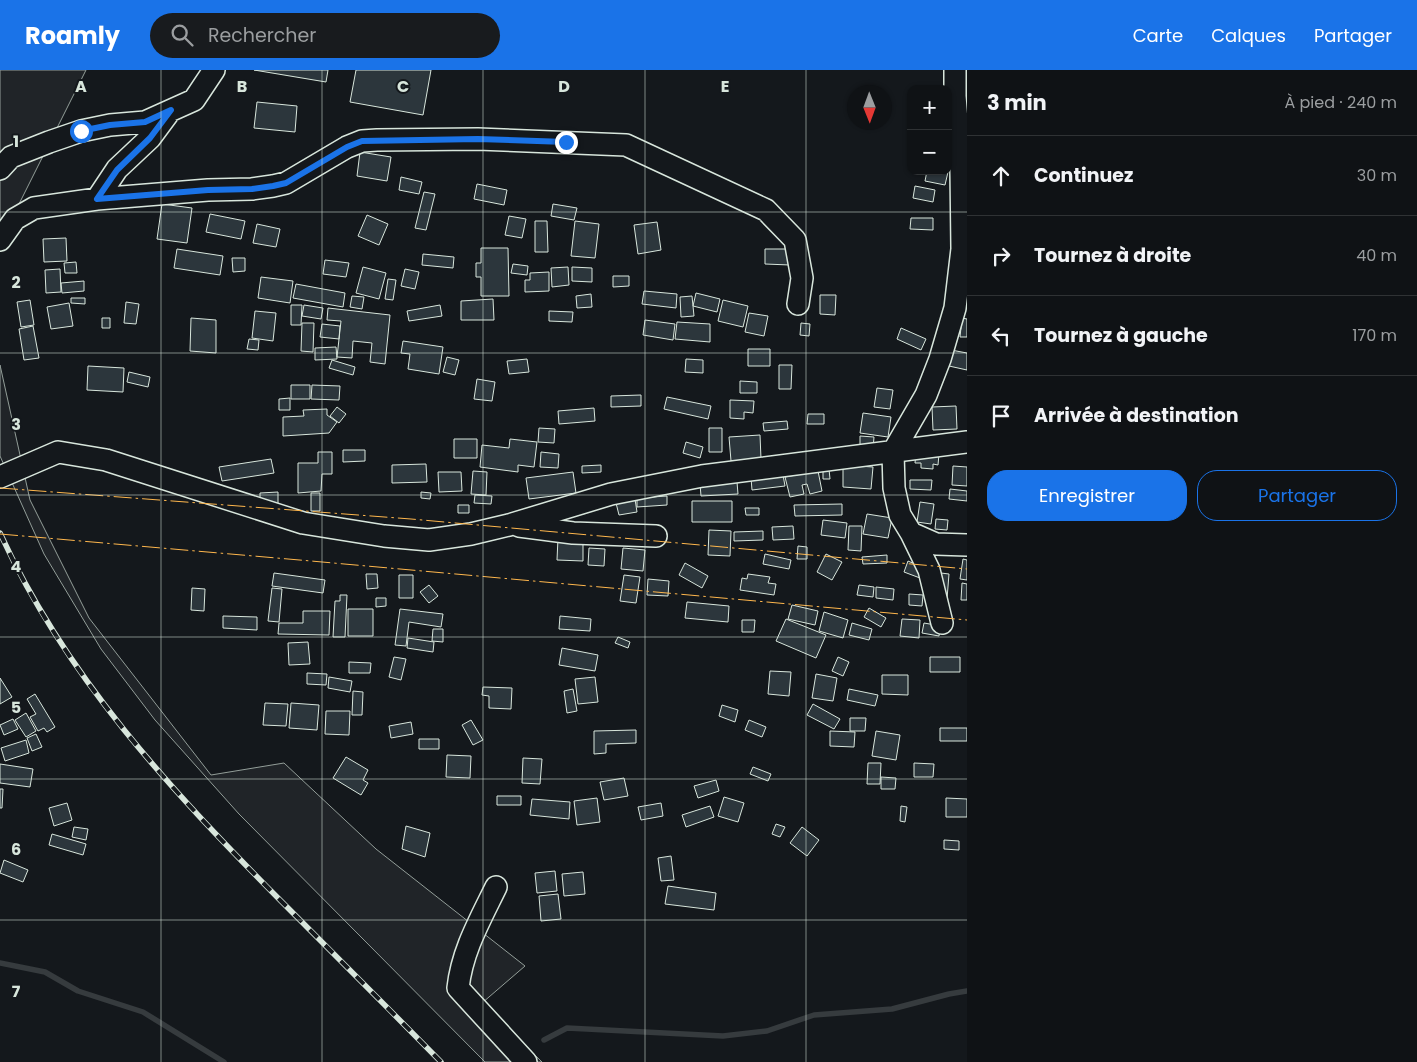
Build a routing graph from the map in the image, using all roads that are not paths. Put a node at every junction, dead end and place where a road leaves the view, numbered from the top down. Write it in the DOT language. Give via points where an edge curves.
graph roads {
  1 [pos="214,70"];
  2 [pos="955,70"];
  3 [pos="171,110"];
  4 [pos="0,169"];
  5 [pos="97,199"];
  6 [pos="0,240"];
  7 [pos="798,304"];
  8 [pos="967,442"];
  9 [pos="893,452"];
  10 [pos="0,478"];
  11 [pos="509,525"];
  12 [pos="911,533"];
  13 [pos="656,536"];
  14 [pos="967,545"];
  15 [pos="942,623"];
  16 [pos="496,887"];
  17 [pos="526,1062"];
  1 -- 3 [label="street" via="194,100"];
  2 -- 9 [label="street" via="962,249 954,308 926,395"];
  3 -- 4 [label="street" via="145,122 110,125 65,136 11,158"];
  3 -- 5 [label="street" via="150,138 117,170"];
  5 -- 6 [label="street" via="34,208 15,219"];
  5 -- 7 [label="street" via="273,186 286,183 362,141 478,139 626,145 766,210 795,240 802,278"];
  8 -- 9 [label="street"];
  9 -- 11 [label="street" via="702,476 611,494"];
  9 -- 12 [label="street" via="894,488 900,515"];
  10 -- 11 [label="street" via="58,452 106,460 303,522 384,536 428,540"];
  11 -- 13 [label="street" via="574,533"];
  12 -- 14 [label="street" via="936,544"];
  12 -- 15 [label="street" via="929,570"];
  16 -- 17 [label="street" via="467,947 458,988"];
}
